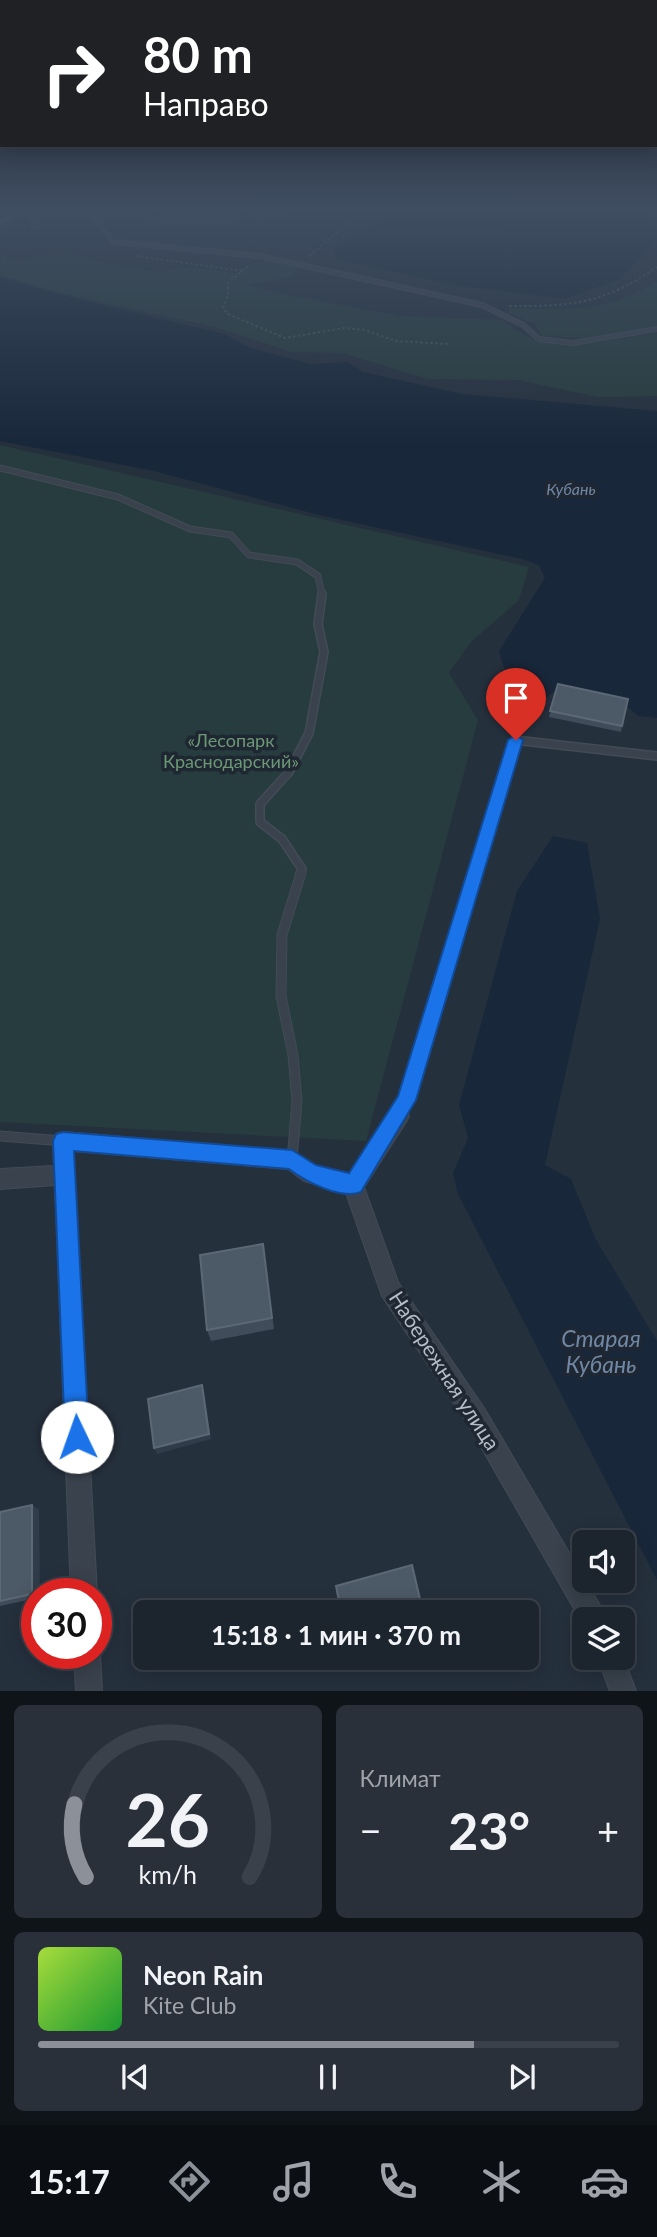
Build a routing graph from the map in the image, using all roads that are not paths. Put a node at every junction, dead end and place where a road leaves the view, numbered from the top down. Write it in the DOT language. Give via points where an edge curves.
graph roads {
  1 [pos="400,287"];
  2 [pos="657,330"];
  3 [pos="0,468"];
  4 [pos="657,756"];
  5 [pos="399,1116"];
  6 [pos="0,1136"];
  7 [pos="63,1141"];
  8 [pos="292,1160"];
  9 [pos="65,1174"];
  10 [pos="0,1180"];
  11 [pos="354,1185"];
  12 [pos="83,1578"];
  13 [pos="588,1607"];
  14 [pos="88,1669"];
  15 [pos="615,1670"];
  16 [pos="89,1691"];
  17 [pos="623,1691"];
  1 -- 2 [label="lane" via="482,305 523,325 539,340 573,343"];
  3 -- 8 [label="lane" via="118,497 190,529 231,535 249,555 297,562 318,576 323,600 318,624 324,652 309,733 289,772 260,804 260,822 282,839 302,869 282,935 281,996 297,1101"];
  4 -- 5 [label="lane" via="516,740"];
  5 -- 11 [label="street"];
  6 -- 7 [label="lane"];
  7 -- 8 [label="street"];
  7 -- 9 [label="street"];
  8 -- 11 [label="street" via="311,1174"];
  9 -- 10 [label="street"];
  9 -- 12 [label="street"];
  11 -- 13 [label="street, Набережная улица" via="390,1288 476,1416"];
  14 -- 16 [label="street"];
  15 -- 17 [label="street"];
}
